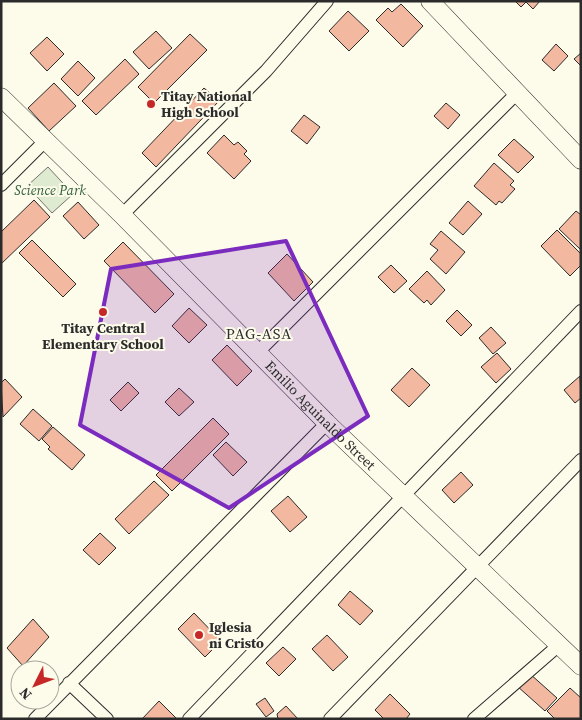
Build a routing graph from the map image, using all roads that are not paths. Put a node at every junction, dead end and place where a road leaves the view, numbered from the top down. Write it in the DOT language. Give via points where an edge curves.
graph roads {
  1 [pos="327,1"];
  2 [pos="430,1"];
  3 [pos="517,93"];
  4 [pos="1,97"];
  5 [pos="45,141"];
  6 [pos="581,160"];
  7 [pos="1,185"];
  8 [pos="122,215"];
  9 [pos="581,311"];
  10 [pos="258,352"];
  11 [pos="327,423"];
  12 [pos="581,460"];
  13 [pos="403,496"];
  14 [pos="476,567"];
  15 [pos="559,645"];
  16 [pos="581,666"];
  17 [pos="69,683"];
  18 [pos="35,719"];
  19 [pos="107,719"];
  20 [pos="189,719"];
  21 [pos="330,719"];
  22 [pos="474,719"];
  1 -- 8 [label="street" via="266,71"];
  2 -- 3 [label="street"];
  3 -- 6 [label="street"];
  3 -- 10 [label="street"];
  4 -- 5 [label="street, Emilio Aguinaldo Street"];
  5 -- 7 [label="street"];
  5 -- 8 [label="street, Emilio Aguinaldo Street"];
  8 -- 10 [label="street, Emilio Aguinaldo Street"];
  9 -- 13 [label="street"];
  10 -- 11 [label="street, Emilio Aguinaldo Street"];
  11 -- 13 [label="street, Emilio Aguinaldo Street"];
  11 -- 17 [label="street"];
  12 -- 14 [label="street"];
  13 -- 14 [label="street, Emilio Aguinaldo Street"];
  13 -- 20 [label="street"];
  14 -- 15 [label="street, Emilio Aguinaldo Street"];
  14 -- 21 [label="street"];
  15 -- 16 [label="street, Emilio Aguinaldo Street"];
  15 -- 22 [label="street"];
  17 -- 18 [label="street"];
  17 -- 19 [label="street"];
}
